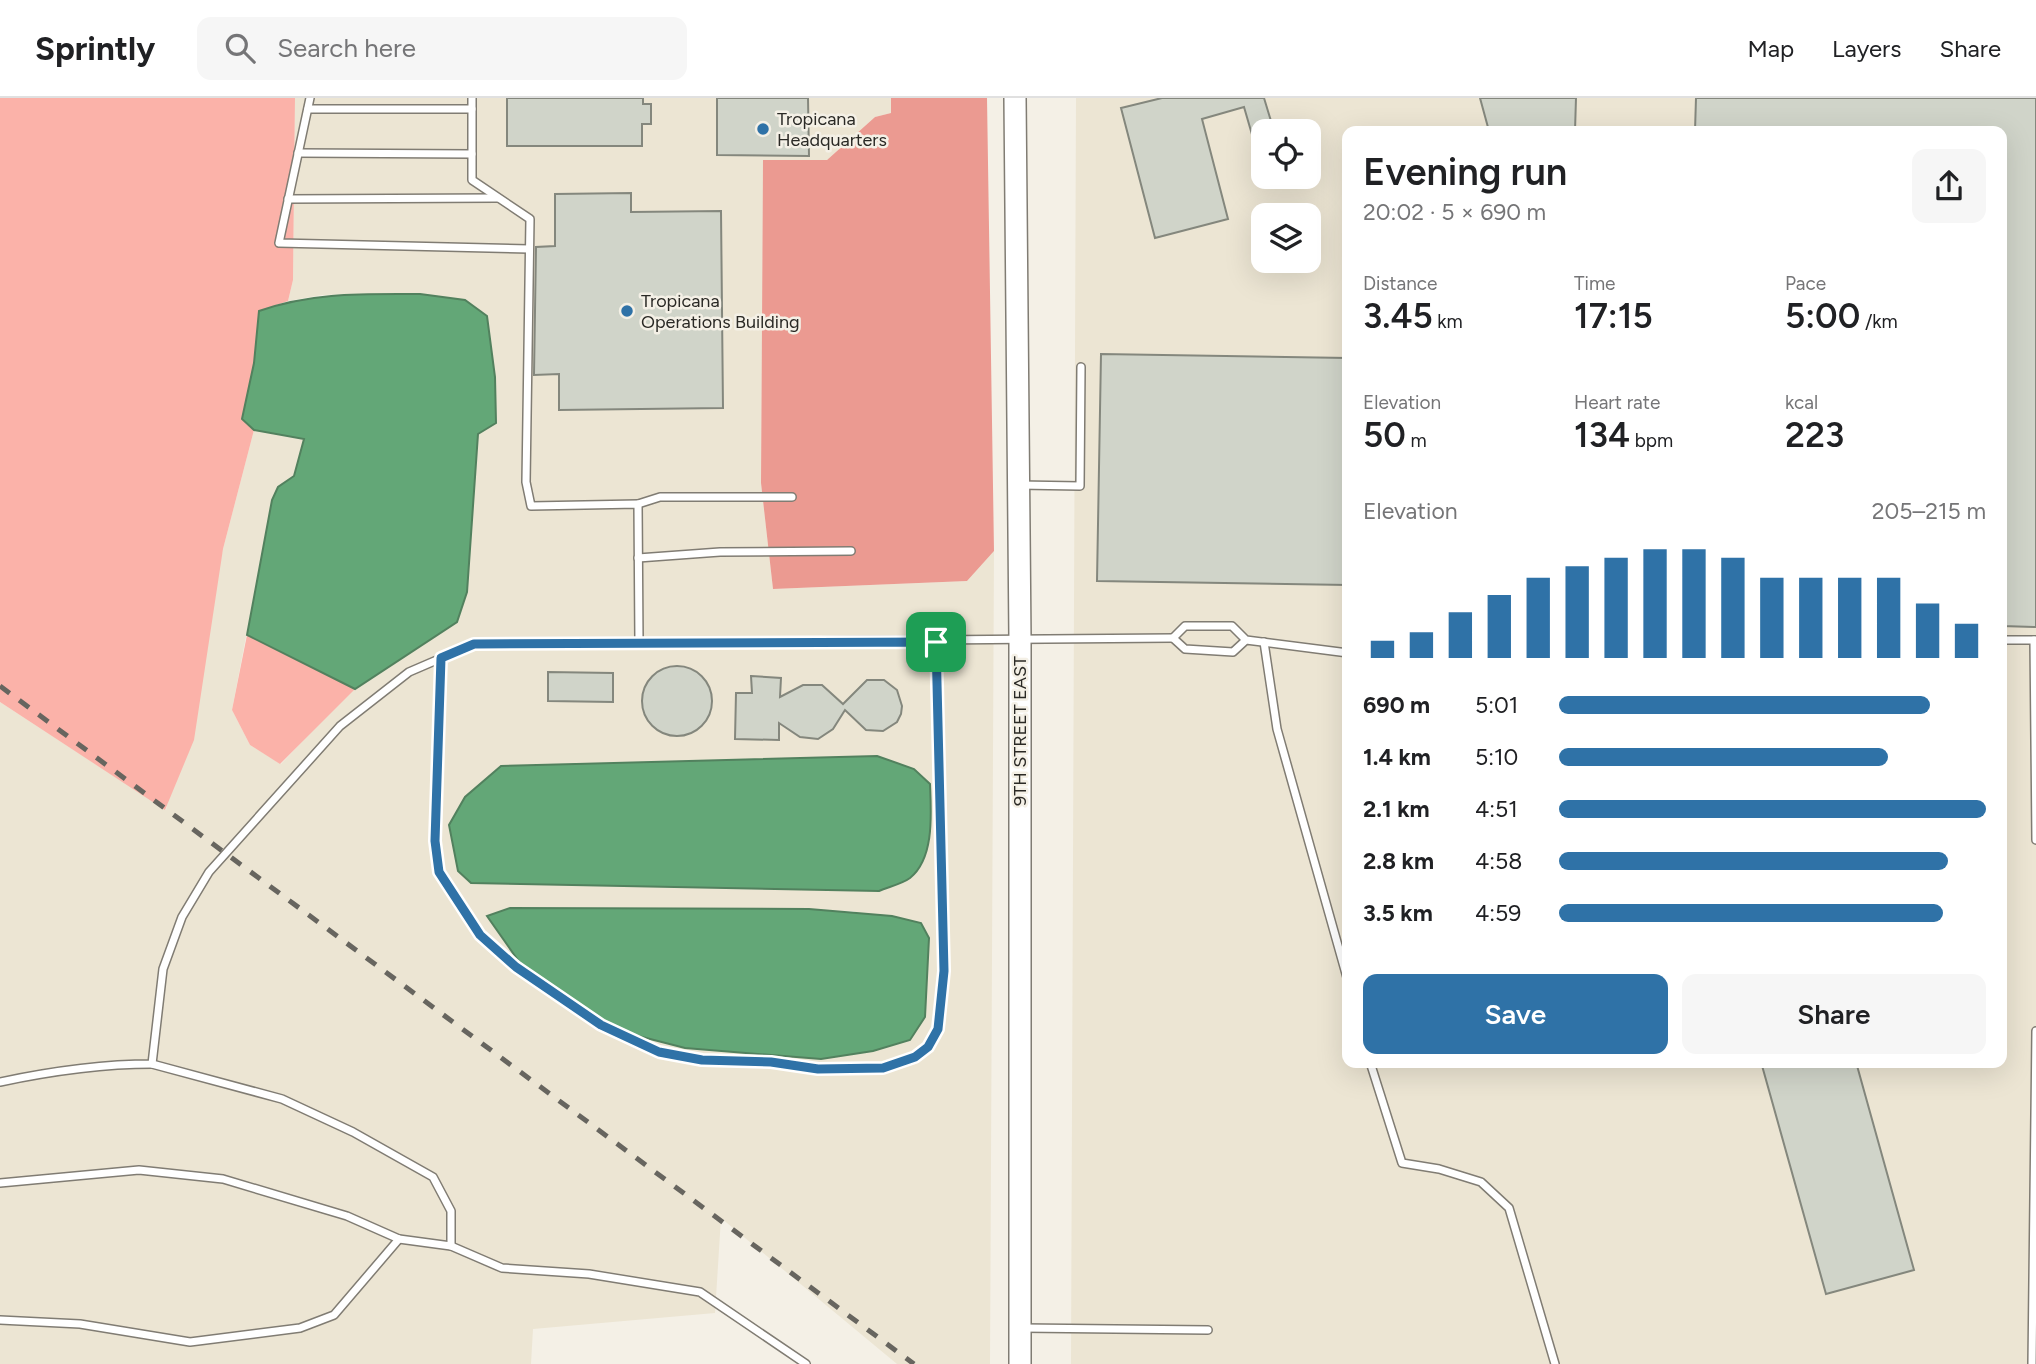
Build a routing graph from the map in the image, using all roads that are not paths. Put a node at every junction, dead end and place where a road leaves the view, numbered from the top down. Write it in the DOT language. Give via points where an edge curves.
graph roads {
  1 [pos="310,98"];
  2 [pos="472,98"];
  3 [pos="1015,98"];
  4 [pos="308,109"];
  5 [pos="472,109"];
  6 [pos="298,153"];
  7 [pos="472,154"];
  8 [pos="498,198"];
  9 [pos="288,199"];
  10 [pos="529,249"];
  11 [pos="1081,367"];
  12 [pos="1019,485"];
  13 [pos="792,497"];
  14 [pos="638,504"];
  15 [pos="851,551"];
  16 [pos="638,558"];
  17 [pos="1173,638"];
  18 [pos="1020,640"];
  19 [pos="1246,640"];
  20 [pos="2007,640"];
  21 [pos="2035,640"];
  22 [pos="936,642"];
  23 [pos="1264,642"];
  24 [pos="639,643"];
  25 [pos="1342,652"];
  26 [pos="441,658"];
  27 [pos="2036,840"];
  28 [pos="1342,960"];
  29 [pos="2036,1031"];
  30 [pos="152,1064"];
  31 [pos="1372,1068"];
  32 [pos="0,1083"];
  33 [pos="0,1183"];
  34 [pos="398,1239"];
  35 [pos="450,1246"];
  36 [pos="0,1320"];
  37 [pos="1018,1328"];
  38 [pos="1208,1330"];
  39 [pos="806,1364"];
  40 [pos="1020,1364"];
  41 [pos="1555,1364"];
  42 [pos="2032,1364"];
  1 -- 4 [label="lane"];
  2 -- 5 [label="lane"];
  3 -- 12 [label="street, 9TH STREET EAST"];
  4 -- 5 [label="lane"];
  4 -- 6 [label="lane"];
  5 -- 7 [label="lane"];
  6 -- 7 [label="lane"];
  6 -- 9 [label="lane"];
  7 -- 8 [label="lane" via="472,180"];
  8 -- 9 [label="lane"];
  8 -- 10 [label="lane" via="530,219"];
  9 -- 10 [label="lane" via="279,243"];
  10 -- 14 [label="lane" via="526,482 531,506"];
  11 -- 12 [label="lane" via="1080,486"];
  12 -- 18 [label="street, 9TH STREET EAST"];
  13 -- 14 [label="lane" via="660,497"];
  14 -- 16 [label="lane"];
  15 -- 16 [label="lane"];
  16 -- 24 [label="lane"];
  17 -- 18 [label="lane"];
  17 -- 19 [label="lane" via="1185,649 1233,652"];
  17 -- 19 [label="lane" via="1185,626 1232,626"];
  18 -- 22 [label="lane"];
  18 -- 37 [label="street, 9TH STREET EAST"];
  19 -- 23 [label="lane"];
  20 -- 21 [label="lane"];
  21 -- 27 [label="lane"];
  22 -- 24 [label="lane"];
  22 -- 26 [label="lane" via="944,971 938,1029 928,1047 915,1057 883,1068 818,1069 659,1052 601,1025 516,967 480,935 439,872 435,841"];
  23 -- 25 [label="lane"];
  23 -- 28 [label="lane" via="1277,729"];
  24 -- 26 [label="lane" via="474,644"];
  26 -- 30 [label="lane" via="409,672 340,726 209,872 182,917 163,969"];
  29 -- 42 [label="lane"];
  30 -- 32 [label="lane" via="64,1068"];
  30 -- 35 [label="lane" via="282,1099 433,1177 451,1211"];
  31 -- 41 [label="lane" via="1402,1163 1481,1182 1509,1208"];
  33 -- 34 [label="lane" via="139,1170 223,1179 347,1216"];
  34 -- 35 [label="lane"];
  34 -- 36 [label="lane" via="334,1315 300,1328 190,1342 80,1324"];
  35 -- 39 [label="lane" via="502,1268 589,1274 700,1292"];
  37 -- 38 [label="lane"];
  37 -- 40 [label="street, 9TH STREET EAST"];
}
